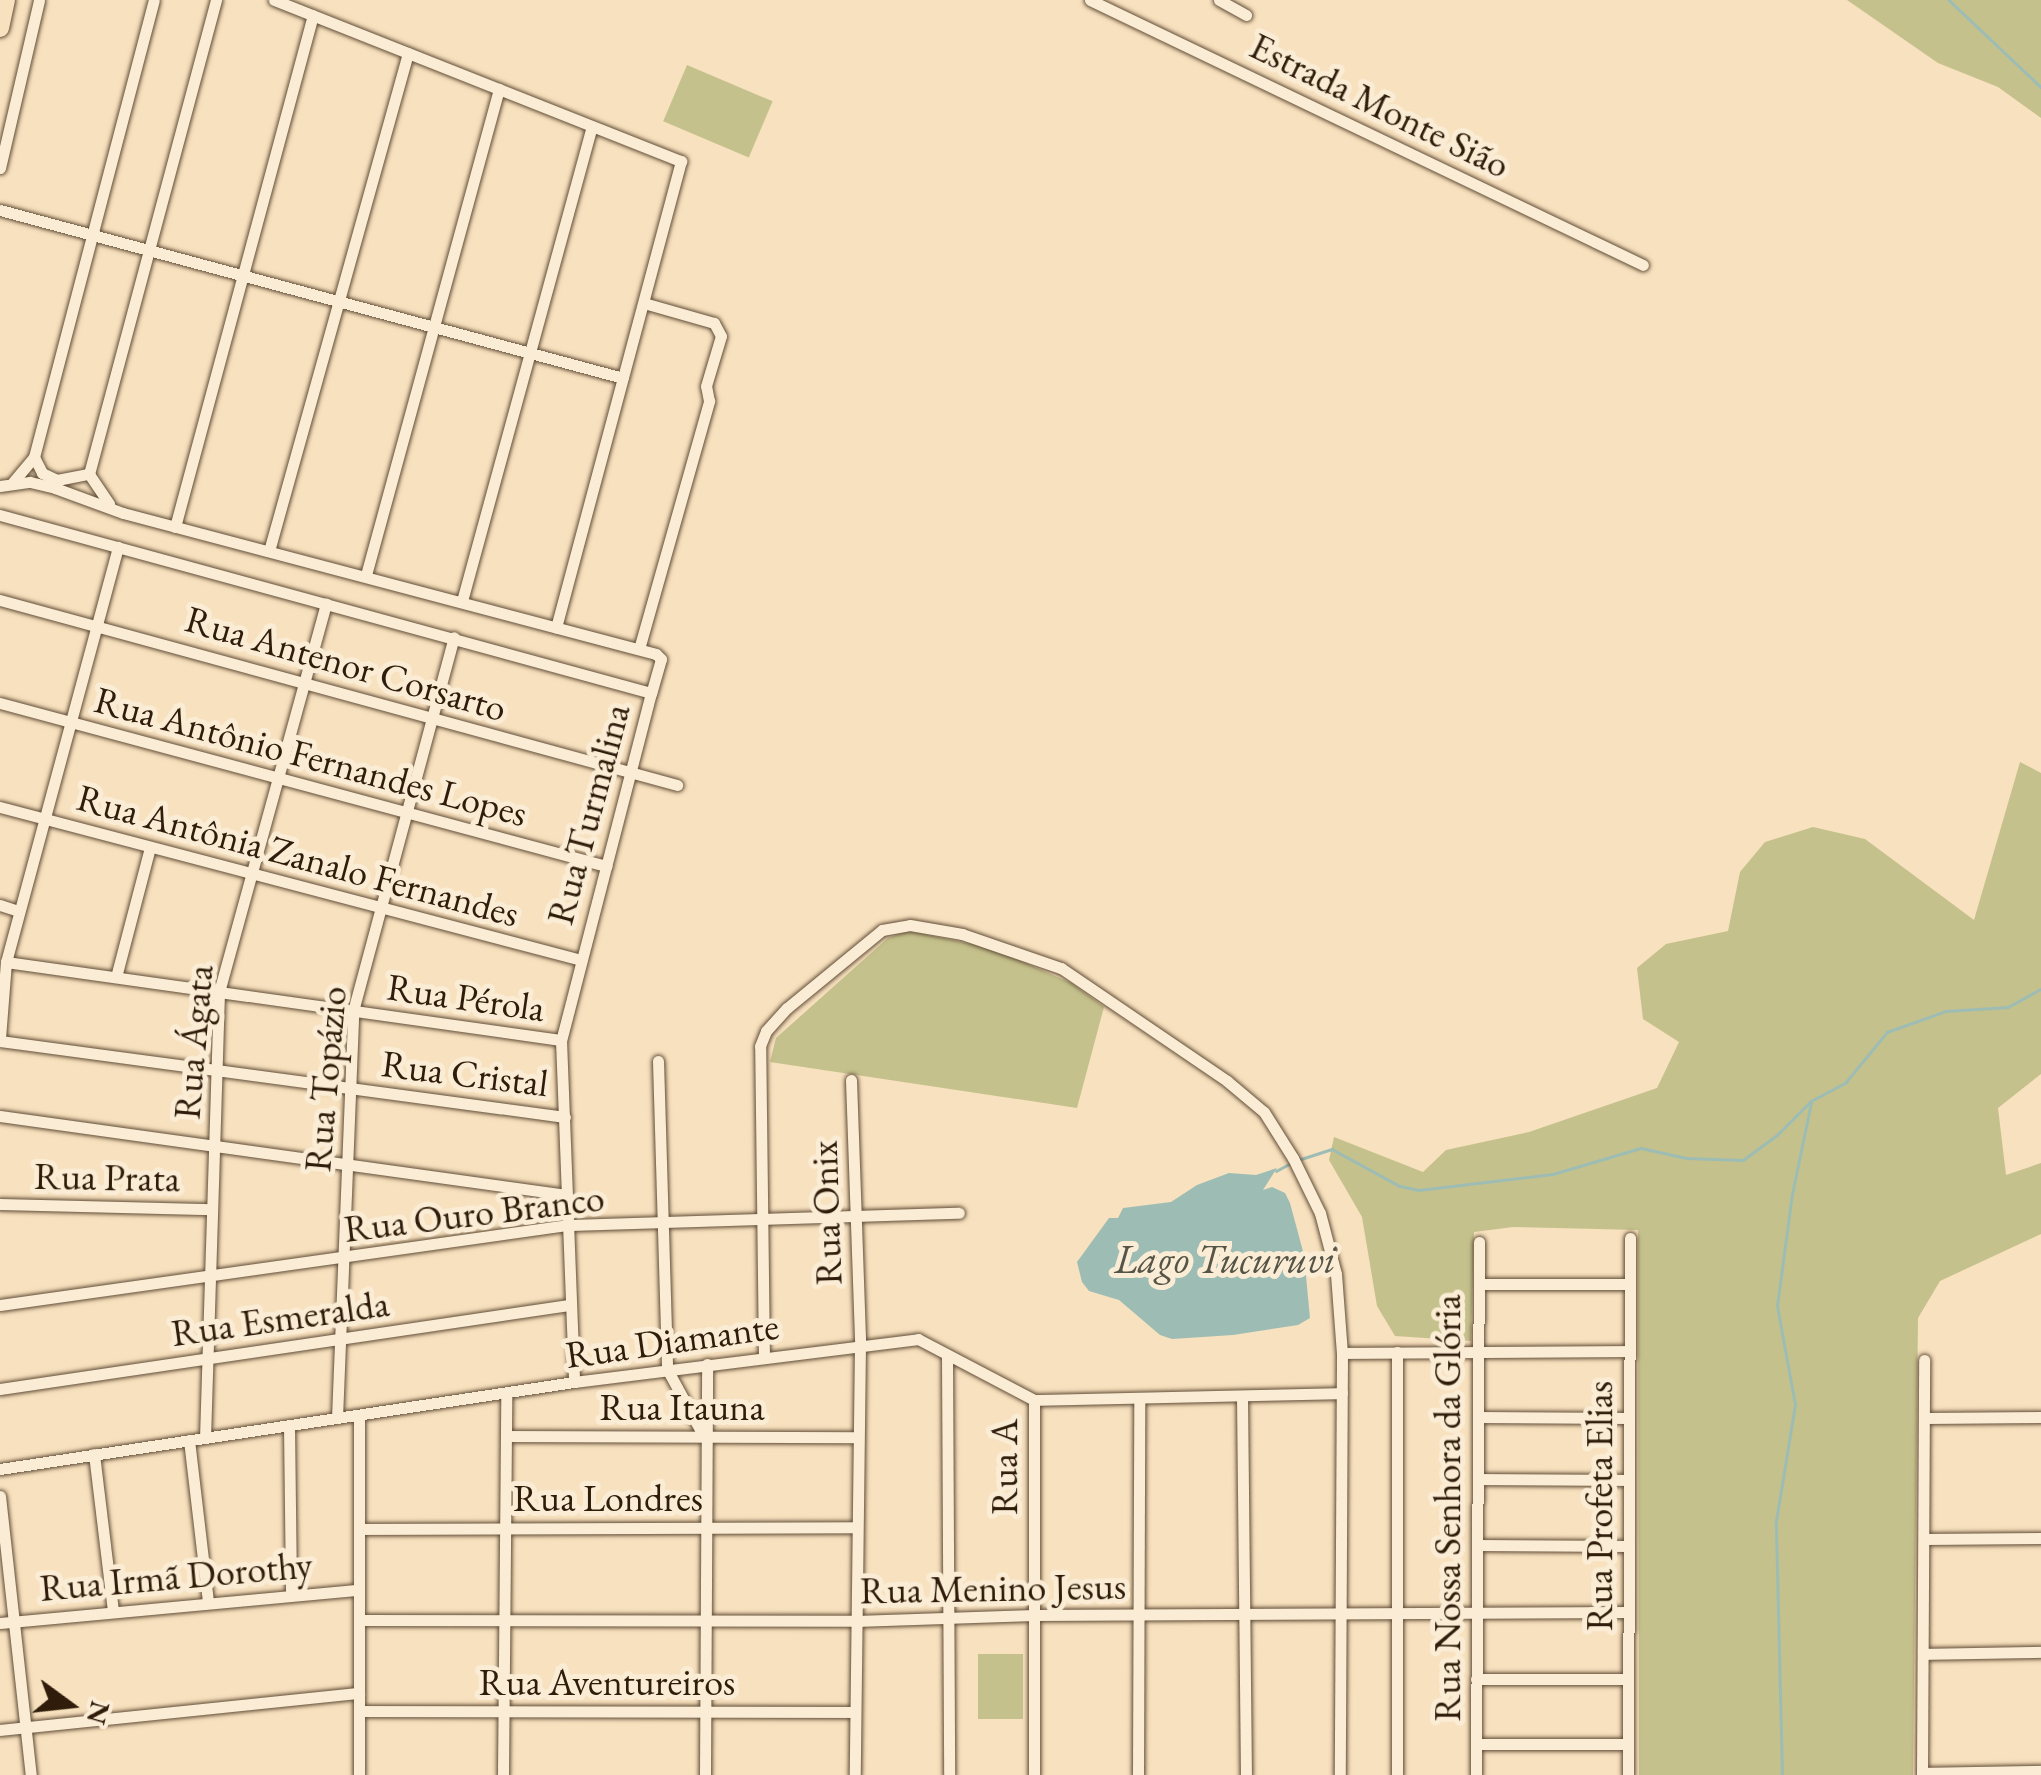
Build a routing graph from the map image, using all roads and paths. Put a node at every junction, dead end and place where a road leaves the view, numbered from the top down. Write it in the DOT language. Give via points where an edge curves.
graph roads {
  1 [pos="6,0"];
  2 [pos="39,0"];
  3 [pos="154,0"];
  4 [pos="216,0"];
  5 [pos="274,0"];
  6 [pos="1090,0"];
  7 [pos="1219,0"];
  8 [pos="1246,15"];
  9 [pos="313,16"];
  10 [pos="0,28"];
  11 [pos="408,53"];
  12 [pos="499,89"];
  13 [pos="592,126"];
  14 [pos="0,168"];
  15 [pos="0,210"];
  16 [pos="91,234"];
  17 [pos="149,250"];
  18 [pos="1643,265"];
  19 [pos="242,276"];
  20 [pos="339,302"];
  21 [pos="644,303"];
  22 [pos="434,327"];
  23 [pos="530,353"];
  24 [pos="623,378"];
  25 [pos="34,457"];
  26 [pos="89,474"];
  27 [pos="5,485"];
  28 [pos="113,508"];
  29 [pos="0,515"];
  30 [pos="175,527"];
  31 [pos="118,547"];
  32 [pos="269,551"];
  33 [pos="366,575"];
  34 [pos="0,600"];
  35 [pos="462,601"];
  36 [pos="326,603"];
  37 [pos="97,624"];
  38 [pos="556,628"];
  39 [pos="454,637"];
  40 [pos="639,650"];
  41 [pos="304,683"];
  42 [pos="651,693"];
  43 [pos="0,703"];
  44 [pos="432,718"];
  45 [pos="70,722"];
  46 [pos="632,772"];
  47 [pos="278,779"];
  48 [pos="677,785"];
  49 [pos="0,807"];
  50 [pos="405,814"];
  51 [pos="44,819"];
  52 [pos="150,847"];
  53 [pos="606,866"];
  54 [pos="252,874"];
  55 [pos="0,905"];
  56 [pos="380,909"];
  57 [pos="18,911"];
  58 [pos="581,960"];
  59 [pos="6,962"];
  60 [pos="116,978"];
  61 [pos="219,992"];
  62 [pos="1,1009"];
  63 [pos="353,1011"];
  64 [pos="0,1040"];
  65 [pos="561,1040"];
  66 [pos="658,1061"];
  67 [pos="217,1071"];
  68 [pos="851,1080"];
  69 [pos="349,1089"];
  70 [pos="0,1116"];
  71 [pos="565,1116"];
  72 [pos="214,1144"];
  73 [pos="346,1165"];
  74 [pos="566,1195"];
  75 [pos="0,1204"];
  76 [pos="212,1210"];
  77 [pos="959,1213"];
  78 [pos="857,1215"];
  79 [pos="761,1219"];
  80 [pos="665,1222"];
  81 [pos="568,1224"];
  82 [pos="1630,1238"];
  83 [pos="1479,1242"];
  84 [pos="342,1260"];
  85 [pos="210,1278"];
  86 [pos="1479,1284"];
  87 [pos="1630,1284"];
  88 [pos="0,1305"];
  89 [pos="569,1305"];
  90 [pos="339,1340"];
  91 [pos="860,1344"];
  92 [pos="1630,1351"];
  93 [pos="1342,1352"];
  94 [pos="1398,1352"];
  95 [pos="1478,1352"];
  96 [pos="947,1356"];
  97 [pos="764,1358"];
  98 [pos="207,1359"];
  99 [pos="1924,1360"];
  100 [pos="707,1364"];
  101 [pos="667,1369"];
  102 [pos="574,1382"];
  103 [pos="0,1389"];
  104 [pos="1342,1393"];
  105 [pos="506,1395"];
  106 [pos="1242,1396"];
  107 [pos="1139,1398"];
  108 [pos="1034,1400"];
  109 [pos="359,1416"];
  110 [pos="1478,1417"];
  111 [pos="2041,1417"];
  112 [pos="337,1418"];
  113 [pos="1630,1418"];
  114 [pos="1925,1418"];
  115 [pos="289,1425"];
  116 [pos="507,1436"];
  117 [pos="856,1437"];
  118 [pos="205,1438"];
  119 [pos="704,1439"];
  120 [pos="189,1440"];
  121 [pos="94,1454"];
  122 [pos="0,1469"];
  123 [pos="1478,1479"];
  124 [pos="1629,1480"];
  125 [pos="0,1496"];
  126 [pos="856,1527"];
  127 [pos="506,1528"];
  128 [pos="706,1529"];
  129 [pos="359,1530"];
  130 [pos="2041,1538"];
  131 [pos="1924,1539"];
  132 [pos="1477,1545"];
  133 [pos="1629,1546"];
  134 [pos="358,1590"];
  135 [pos="291,1594"];
  136 [pos="208,1602"];
  137 [pos="113,1612"];
  138 [pos="1477,1612"];
  139 [pos="1629,1612"];
  140 [pos="1341,1613"];
  141 [pos="1396,1613"];
  142 [pos="1138,1614"];
  143 [pos="1247,1614"];
  144 [pos="1034,1615"];
  145 [pos="948,1618"];
  146 [pos="358,1620"];
  147 [pos="506,1620"];
  148 [pos="16,1622"];
  149 [pos="706,1622"];
  150 [pos="856,1622"];
  151 [pos="0,1623"];
  152 [pos="2041,1652"];
  153 [pos="1924,1654"];
  154 [pos="1476,1679"];
  155 [pos="1628,1679"];
  156 [pos="359,1692"];
  157 [pos="359,1711"];
  158 [pos="504,1711"];
  159 [pos="855,1712"];
  160 [pos="705,1714"];
  161 [pos="26,1727"];
  162 [pos="0,1730"];
  163 [pos="1476,1744"];
  164 [pos="1628,1744"];
  165 [pos="2041,1771"];
  166 [pos="1922,1774"];
  167 [pos="32,1775"];
  168 [pos="359,1775"];
  169 [pos="503,1775"];
  170 [pos="705,1775"];
  171 [pos="855,1775"];
  172 [pos="949,1775"];
  173 [pos="1034,1775"];
  174 [pos="1138,1775"];
  175 [pos="1246,1775"];
  176 [pos="1340,1775"];
  177 [pos="1397,1775"];
  178 [pos="1476,1775"];
  179 [pos="1628,1775"];
  1 -- 10 [label="main road"];
  2 -- 14 [label="street"];
  3 -- 16 [label="street"];
  4 -- 17 [label="street"];
  5 -- 9 [label="street"];
  6 -- 18 [label="street, Estrada Monte Sião"];
  7 -- 8 [label="street"];
  9 -- 11 [label="street"];
  9 -- 19 [label="street"];
  11 -- 12 [label="street"];
  11 -- 20 [label="street"];
  12 -- 13 [label="street"];
  12 -- 22 [label="street"];
  13 -- 21 [label="street" via="682,161"];
  13 -- 23 [label="street"];
  15 -- 16 [label="street"];
  16 -- 17 [label="street"];
  16 -- 25 [label="street"];
  17 -- 19 [label="street"];
  17 -- 26 [label="street"];
  19 -- 20 [label="street"];
  19 -- 30 [label="street"];
  20 -- 22 [label="street"];
  20 -- 32 [label="street"];
  21 -- 24 [label="street"];
  21 -- 40 [label="street" via="714,323 721,336 706,386 709,402"];
  22 -- 23 [label="street"];
  22 -- 33 [label="street"];
  23 -- 24 [label="street"];
  23 -- 35 [label="street"];
  24 -- 38 [label="street"];
  25 -- 26 [label="street" via="42,473 57,480"];
  25 -- 27 [label="street"];
  26 -- 28 [label="street"];
  27 -- 28 [label="street" via="30,482"];
  28 -- 30 [label="street"];
  29 -- 31 [label="street, Rua Turmalina"];
  30 -- 32 [label="street"];
  31 -- 36 [label="street, Rua Turmalina"];
  31 -- 37 [label="street"];
  32 -- 33 [label="street"];
  33 -- 35 [label="street"];
  34 -- 37 [label="street, Rua Antenor Corsarto"];
  35 -- 38 [label="street"];
  36 -- 39 [label="street, Rua Turmalina"];
  36 -- 41 [label="street, Rua Ágata"];
  37 -- 41 [label="street, Rua Antenor Corsarto"];
  37 -- 45 [label="street"];
  38 -- 40 [label="street"];
  39 -- 42 [label="street, Rua Turmalina"];
  39 -- 44 [label="street, Rua Topázio"];
  40 -- 42 [label="street" via="661,659"];
  41 -- 44 [label="street, Rua Antenor Corsarto"];
  41 -- 47 [label="street, Rua Ágata"];
  42 -- 46 [label="street, Rua Turmalina"];
  43 -- 45 [label="street, Rua Antônio Fernandes Lopes"];
  44 -- 46 [label="street, Rua Antenor Corsarto"];
  44 -- 50 [label="street, Rua Topázio"];
  45 -- 47 [label="street, Rua Antônio Fernandes Lopes"];
  45 -- 51 [label="street"];
  46 -- 48 [label="street, Rua Antenor Corsarto"];
  46 -- 53 [label="street, Rua Turmalina"];
  47 -- 50 [label="street, Rua Antônio Fernandes Lopes"];
  47 -- 54 [label="street, Rua Ágata"];
  49 -- 51 [label="street, Rua Antônia Zanalo Fernandes"];
  50 -- 53 [label="street, Rua Antônio Fernandes Lopes"];
  50 -- 56 [label="street, Rua Topázio"];
  51 -- 52 [label="street, Rua Antônia Zanalo Fernandes"];
  51 -- 57 [label="street"];
  52 -- 54 [label="street, Rua Antônia Zanalo Fernandes"];
  52 -- 60 [label="street"];
  53 -- 58 [label="street, Rua Turmalina"];
  54 -- 56 [label="street, Rua Antônia Zanalo Fernandes"];
  54 -- 61 [label="street, Rua Ágata"];
  55 -- 57 [label="street"];
  56 -- 58 [label="street, Rua Antônia Zanalo Fernandes"];
  56 -- 63 [label="street, Rua Topázio"];
  57 -- 59 [label="street"];
  58 -- 65 [label="street, Rua Turmalina"];
  59 -- 60 [label="street, Rua Pérola"];
  59 -- 62 [label="street"];
  60 -- 61 [label="street, Rua Pérola"];
  61 -- 63 [label="street, Rua Pérola"];
  61 -- 67 [label="street, Rua Ágata"];
  62 -- 64 [label="street"];
  63 -- 65 [label="street, Rua Pérola"];
  63 -- 69 [label="street, Rua Topázio"];
  64 -- 67 [label="street, Rua Cristal"];
  65 -- 71 [label="street, Rua Turmalina"];
  66 -- 80 [label="street"];
  67 -- 69 [label="street, Rua Cristal"];
  67 -- 72 [label="street, Rua Ágata"];
  68 -- 78 [label="street, Rua Onix"];
  69 -- 71 [label="street, Rua Cristal"];
  69 -- 73 [label="street, Rua Topázio"];
  70 -- 72 [label="street"];
  71 -- 74 [label="street, Rua Turmalina"];
  72 -- 73 [label="street"];
  72 -- 76 [label="street, Rua Ágata"];
  73 -- 74 [label="street"];
  73 -- 84 [label="street, Rua Topázio"];
  74 -- 81 [label="street, Rua Turmalina"];
  75 -- 76 [label="street, Rua Prata"];
  76 -- 85 [label="street, Rua Ágata"];
  77 -- 78 [label="street, Rua Ouro Branco"];
  78 -- 79 [label="street, Rua Ouro Branco"];
  78 -- 91 [label="street, Rua Onix"];
  79 -- 80 [label="street, Rua Ouro Branco"];
  79 -- 93 [label="street" via="762,1038 882,930 910,926 962,934 1034,957 1099,990 1250,1099 1296,1162 1332,1253"];
  79 -- 97 [label="street"];
  80 -- 81 [label="street, Rua Ouro Branco"];
  80 -- 101 [label="street"];
  81 -- 84 [label="street, Rua Ouro Branco"];
  81 -- 89 [label="street, Rua Turmalina"];
  82 -- 87 [label="street, Rua Profeta Elias"];
  83 -- 86 [label="street, Rua Nossa Senhora da Glória"];
  84 -- 85 [label="street, Rua Ouro Branco"];
  84 -- 90 [label="street, Rua Topázio"];
  85 -- 88 [label="street, Rua Ouro Branco"];
  85 -- 98 [label="street, Rua Ágata"];
  86 -- 87 [label="street"];
  86 -- 95 [label="street, Rua Nossa Senhora da Glória"];
  87 -- 92 [label="street, Rua Profeta Elias"];
  89 -- 90 [label="street, Rua Esmeralda"];
  89 -- 102 [label="street, Rua Turmalina"];
  90 -- 98 [label="street, Rua Esmeralda"];
  90 -- 112 [label="street, Rua Topázio"];
  91 -- 96 [label="street, Rua Diamante" via="918,1340"];
  91 -- 97 [label="street, Rua Diamante"];
  91 -- 117 [label="street, Rua Onix"];
  92 -- 95 [label="street"];
  92 -- 113 [label="street, Rua Profeta Elias"];
  93 -- 94 [label="street"];
  93 -- 104 [label="street"];
  94 -- 95 [label="street"];
  94 -- 141 [label="street"];
  95 -- 110 [label="street, Rua Nossa Senhora da Glória"];
  96 -- 108 [label="street, Rua Diamante"];
  96 -- 145 [label="street"];
  97 -- 100 [label="street, Rua Diamante"];
  98 -- 103 [label="street, Rua Esmeralda"];
  98 -- 118 [label="street, Rua Ágata"];
  99 -- 114 [label="street"];
  100 -- 101 [label="street, Rua Diamante"];
  100 -- 119 [label="street"];
  101 -- 102 [label="street, Rua Diamante"];
  101 -- 119 [label="street"];
  102 -- 105 [label="street, Rua Diamante"];
  104 -- 106 [label="street, Rua Diamante"];
  104 -- 140 [label="street"];
  105 -- 109 [label="street, Rua Diamante"];
  105 -- 116 [label="street"];
  106 -- 107 [label="street, Rua Diamante"];
  106 -- 143 [label="street"];
  107 -- 108 [label="street, Rua Diamante"];
  107 -- 142 [label="street"];
  108 -- 144 [label="street, Rua A"];
  109 -- 112 [label="street, Rua Diamante"];
  109 -- 129 [label="street"];
  110 -- 113 [label="street"];
  110 -- 123 [label="street, Rua Nossa Senhora da Glória"];
  111 -- 114 [label="street"];
  112 -- 115 [label="street, Rua Diamante"];
  113 -- 124 [label="street, Rua Profeta Elias"];
  114 -- 131 [label="street"];
  115 -- 118 [label="street, Rua Diamante"];
  115 -- 135 [label="street"];
  116 -- 119 [label="street, Rua Itauna"];
  116 -- 127 [label="street"];
  117 -- 119 [label="street, Rua Itauna"];
  117 -- 126 [label="street, Rua Onix"];
  118 -- 120 [label="street, Rua Diamante"];
  119 -- 128 [label="street"];
  120 -- 121 [label="street, Rua Diamante"];
  120 -- 136 [label="street"];
  121 -- 122 [label="street, Rua Diamante"];
  121 -- 137 [label="street"];
  123 -- 124 [label="street"];
  123 -- 132 [label="street, Rua Nossa Senhora da Glória"];
  124 -- 133 [label="street, Rua Profeta Elias"];
  125 -- 148 [label="street"];
  126 -- 128 [label="street, Rua Londres"];
  126 -- 150 [label="street, Rua Onix"];
  127 -- 128 [label="street, Rua Londres"];
  127 -- 129 [label="street, Rua Londres"];
  127 -- 147 [label="street"];
  128 -- 149 [label="street"];
  129 -- 134 [label="street"];
  130 -- 131 [label="street"];
  131 -- 153 [label="street"];
  132 -- 133 [label="street"];
  132 -- 138 [label="street, Rua Nossa Senhora da Glória"];
  133 -- 139 [label="street, Rua Profeta Elias"];
  134 -- 135 [label="street, Rua Irmã Dorothy"];
  134 -- 146 [label="street"];
  135 -- 136 [label="street, Rua Irmã Dorothy"];
  136 -- 137 [label="street, Rua Irmã Dorothy"];
  137 -- 148 [label="street, Rua Irmã Dorothy"];
  138 -- 139 [label="street, Rua Menino Jesus"];
  138 -- 141 [label="street, Rua Menino Jesus"];
  138 -- 154 [label="street, Rua Nossa Senhora da Glória"];
  139 -- 155 [label="street, Rua Profeta Elias"];
  140 -- 141 [label="street, Rua Menino Jesus"];
  140 -- 143 [label="street, Rua Menino Jesus"];
  140 -- 176 [label="street"];
  141 -- 177 [label="street"];
  142 -- 143 [label="street, Rua Menino Jesus"];
  142 -- 144 [label="street, Rua Menino Jesus"];
  142 -- 174 [label="street"];
  143 -- 175 [label="street"];
  144 -- 145 [label="street, Rua Menino Jesus"];
  144 -- 173 [label="street, Rua A"];
  145 -- 150 [label="street, Rua Menino Jesus"];
  145 -- 172 [label="street"];
  146 -- 147 [label="street, Rua Menino Jesus"];
  146 -- 156 [label="street"];
  147 -- 149 [label="street, Rua Menino Jesus"];
  147 -- 158 [label="street"];
  148 -- 151 [label="street, Rua Irmã Dorothy"];
  148 -- 161 [label="street"];
  149 -- 150 [label="street, Rua Menino Jesus"];
  149 -- 160 [label="street"];
  150 -- 159 [label="street, Rua Onix"];
  152 -- 153 [label="street"];
  153 -- 166 [label="street"];
  154 -- 155 [label="street"];
  154 -- 163 [label="street, Rua Nossa Senhora da Glória"];
  155 -- 164 [label="street, Rua Profeta Elias"];
  156 -- 157 [label="street"];
  156 -- 161 [label="street"];
  157 -- 158 [label="street, Rua Aventureiros"];
  157 -- 168 [label="street"];
  158 -- 160 [label="street, Rua Aventureiros"];
  158 -- 169 [label="street"];
  159 -- 160 [label="street, Rua Aventureiros"];
  159 -- 171 [label="street, Rua Onix"];
  160 -- 170 [label="street"];
  161 -- 162 [label="street"];
  161 -- 167 [label="street"];
  163 -- 164 [label="street"];
  163 -- 178 [label="street, Rua Nossa Senhora da Glória"];
  164 -- 179 [label="street, Rua Profeta Elias"];
  165 -- 166 [label="street"];
}
